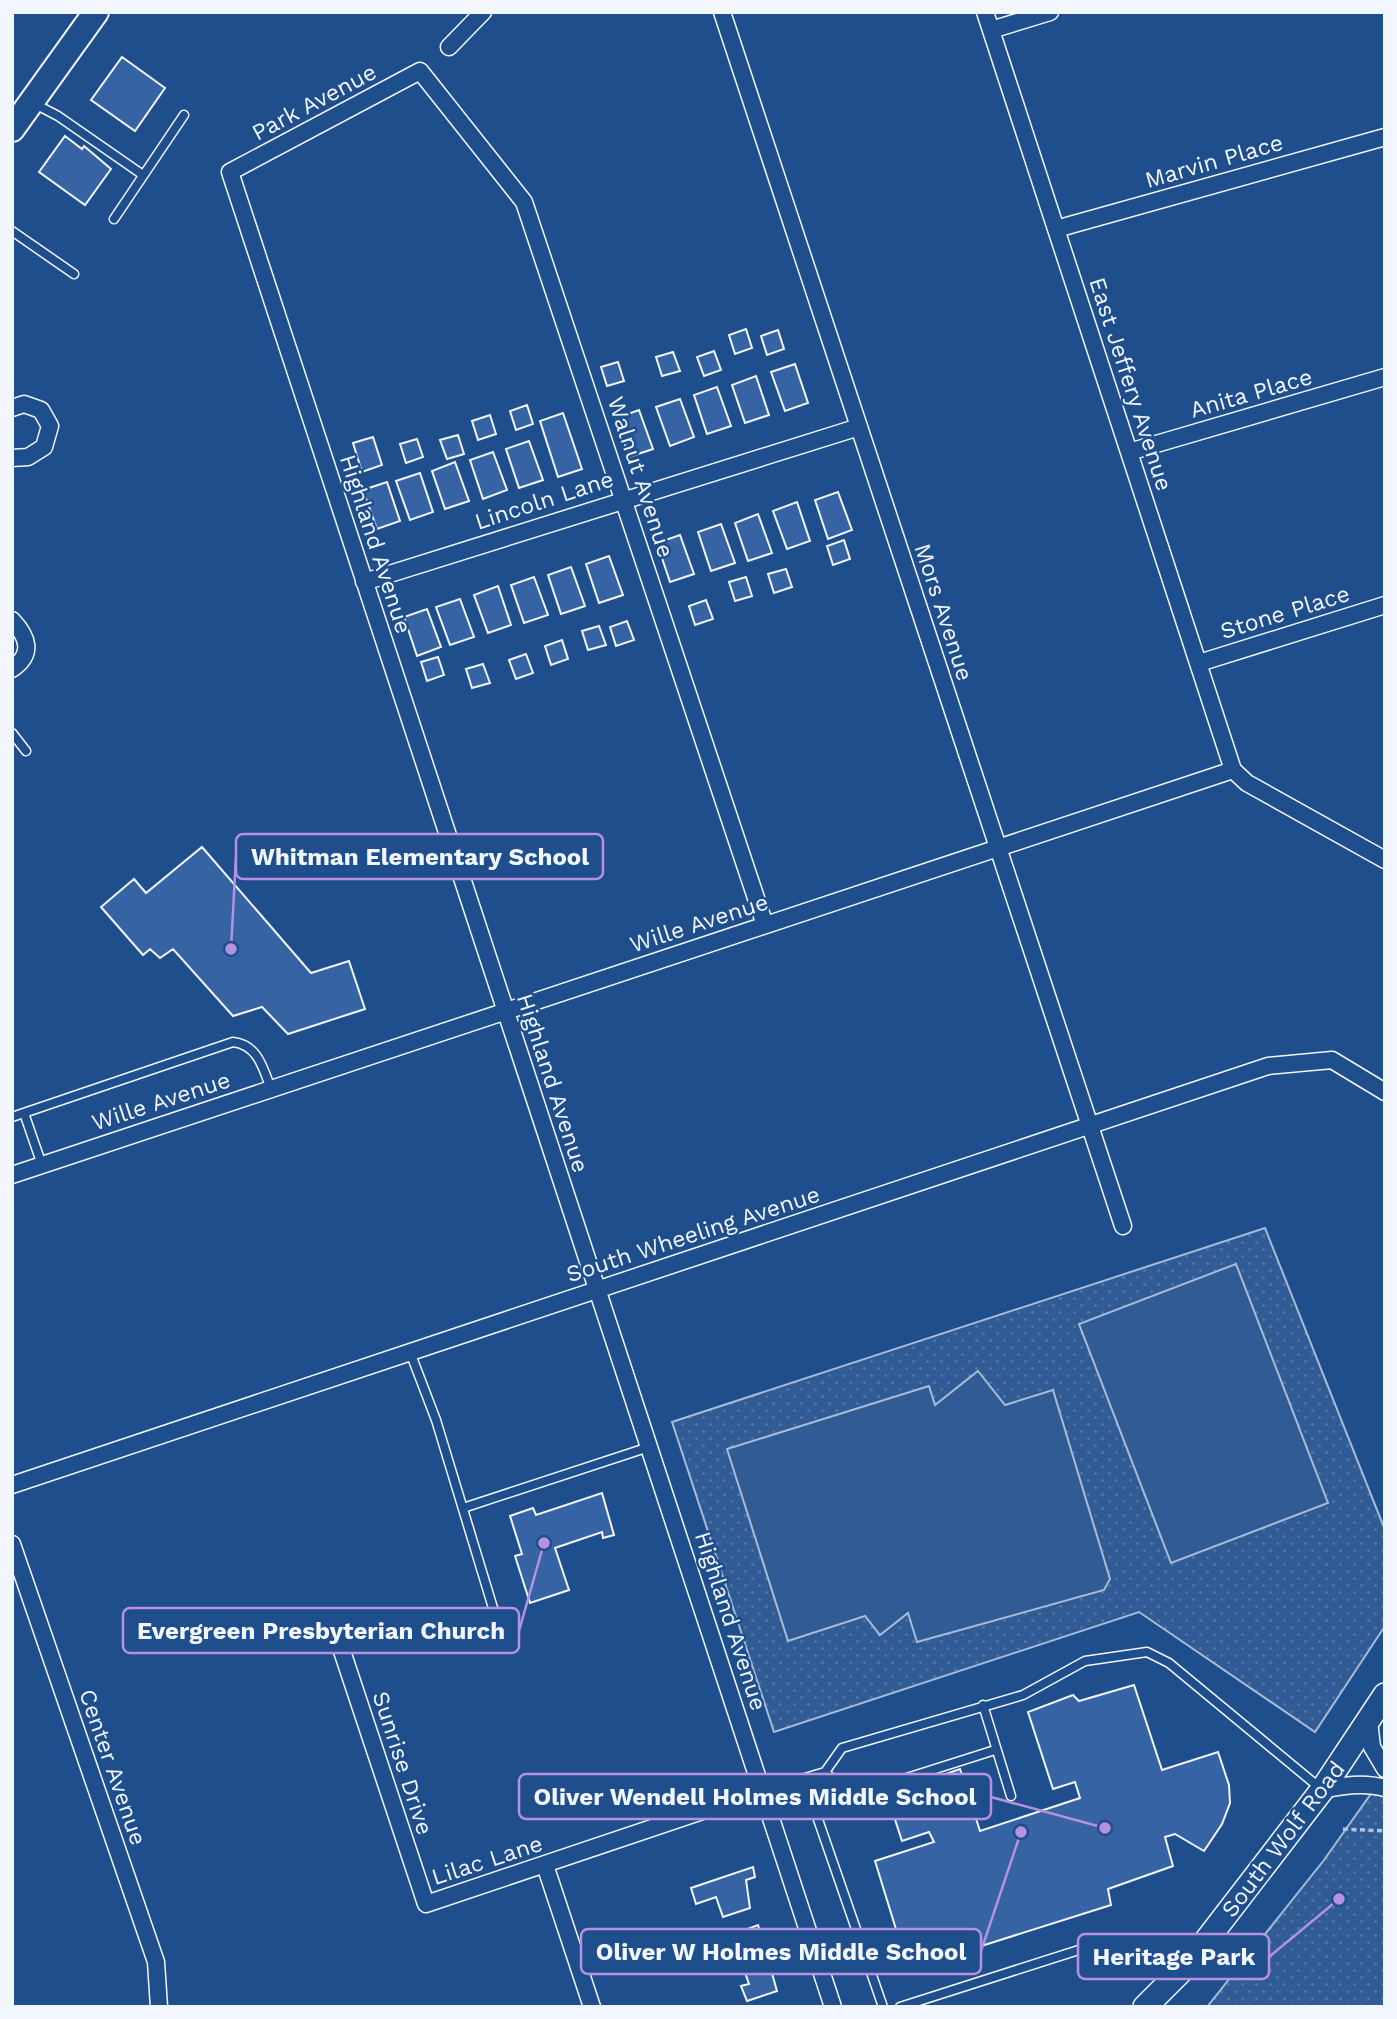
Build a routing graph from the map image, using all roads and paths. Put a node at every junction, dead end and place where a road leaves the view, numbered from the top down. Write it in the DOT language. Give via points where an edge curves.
graph roads {
  1 [pos="96,12"];
  2 [pos="483,12"];
  3 [pos="722,12"];
  4 [pos="985,12"];
  5 [pos="1050,12"];
  6 [pos="991,30"];
  7 [pos="449,47"];
  8 [pos="420,71"];
  9 [pos="31,102"];
  10 [pos="184,115"];
  11 [pos="12,130"];
  12 [pos="1385,137"];
  13 [pos="230,172"];
  14 [pos="143,175"];
  15 [pos="114,219"];
  16 [pos="1056,229"];
  17 [pos="12,231"];
  18 [pos="74,274"];
  19 [pos="1385,377"];
  20 [pos="18,406"];
  21 [pos="859,427"];
  22 [pos="1129,452"];
  23 [pos="12,457"];
  24 [pos="625,498"];
  25 [pos="364,582"];
  26 [pos="1385,605"];
  27 [pos="12,620"];
  28 [pos="1199,663"];
  29 [pos="12,669"];
  30 [pos="12,733"];
  31 [pos="26,751"];
  32 [pos="1233,770"];
  33 [pos="998,848"];
  34 [pos="1385,860"];
  35 [pos="765,925"];
  36 [pos="506,1011"];
  37 [pos="271,1089"];
  38 [pos="1385,1092"];
  39 [pos="24,1113"];
  40 [pos="12,1117"];
  41 [pos="1090,1125"];
  42 [pos="42,1165"];
  43 [pos="12,1175"];
  44 [pos="1123,1226"];
  45 [pos="597,1289"];
  46 [pos="410,1352"];
  47 [pos="649,1447"];
  48 [pos="12,1485"];
  49 [pos="463,1508"];
  50 [pos="12,1544"];
  51 [pos="493,1608"];
  52 [pos="337,1636"];
  53 [pos="1385,1695"];
  54 [pos="983,1705"];
  55 [pos="1369,1721"];
  56 [pos="995,1750"];
  57 [pos="1385,1769"];
  58 [pos="825,1772"];
  59 [pos="804,1779"];
  60 [pos="1385,1788"];
  61 [pos="1322,1790"];
  62 [pos="762,1791"];
  63 [pos="1011,1796"];
  64 [pos="1343,1829"];
  65 [pos="1385,1831"];
  66 [pos="545,1865"];
  67 [pos="426,1904"];
  68 [pos="1171,1981"];
  69 [pos="159,2007"];
  70 [pos="593,2007"];
  71 [pos="834,2007"];
  72 [pos="883,2007"];
  73 [pos="900,2007"];
  74 [pos="1145,2007"];
  1 -- 9 [label="main road"];
  2 -- 7 [label="street"];
  3 -- 21 [label="street, Mors Avenue"];
  4 -- 6 [label="street, East Jeffery Avenue"];
  5 -- 6 [label="street"];
  6 -- 16 [label="street, East Jeffery Avenue"];
  8 -- 13 [label="street, Park Avenue"];
  8 -- 24 [label="street, Walnut Avenue" via="524,201"];
  9 -- 11 [label="main road"];
  9 -- 14 [label="lane"];
  10 -- 14 [label="lane"];
  12 -- 16 [label="street, Marvin Place"];
  13 -- 25 [label="street, Highland Avenue"];
  14 -- 15 [label="lane"];
  16 -- 22 [label="street, East Jeffery Avenue"];
  17 -- 18 [label="lane"];
  19 -- 22 [label="street, Anita Place"];
  20 -- 23 [label="street" via="41,410 50,426 44,447 28,457"];
  21 -- 24 [label="street, Lincoln Lane"];
  21 -- 33 [label="street, Mors Avenue"];
  22 -- 28 [label="street, East Jeffery Avenue"];
  24 -- 25 [label="street, Lincoln Lane"];
  24 -- 35 [label="street, Walnut Avenue"];
  25 -- 36 [label="street, Highland Avenue"];
  26 -- 28 [label="street, Stone Place"];
  27 -- 29 [label="street" via="24,632 28,648 22,662"];
  28 -- 32 [label="street, East Jeffery Avenue"];
  30 -- 31 [label="lane"];
  32 -- 33 [label="street, Wille Avenue"];
  32 -- 34 [label="street" via="1247,783"];
  33 -- 35 [label="street, Wille Avenue"];
  33 -- 41 [label="street, Mors Avenue"];
  35 -- 36 [label="street, Wille Avenue"];
  36 -- 37 [label="street, Wille Avenue"];
  36 -- 45 [label="street, Highland Avenue"];
  37 -- 39 [label="lane" via="252,1049 233,1042"];
  37 -- 42 [label="street, Wille Avenue"];
  38 -- 41 [label="street, South Wheeling Avenue" via="1332,1060 1268,1066"];
  39 -- 40 [label="lane"];
  39 -- 42 [label="lane"];
  41 -- 44 [label="street, Mors Avenue"];
  41 -- 45 [label="street, South Wheeling Avenue"];
  42 -- 43 [label="street, Wille Avenue"];
  45 -- 46 [label="street, South Wheeling Avenue"];
  45 -- 47 [label="street, Highland Avenue"];
  46 -- 48 [label="street, South Wheeling Avenue"];
  46 -- 49 [label="lane"];
  47 -- 49 [label="lane"];
  47 -- 62 [label="street, Highland Avenue"];
  49 -- 51 [label="lane"];
  50 -- 69 [label="street, Center Avenue" via="156,1962"];
  52 -- 67 [label="street, Sunrise Drive"];
  53 -- 55 [label="main road, South Wolf Road"];
  54 -- 56 [label="lane"];
  54 -- 58 [label="lane" via="842,1748"];
  54 -- 61 [label="lane" via="1023,1695 1085,1661 1147,1652 1169,1663"];
  55 -- 57 [label="street" via="1372,1747"];
  55 -- 61 [label="main road, South Wolf Road"];
  56 -- 58 [label="lane" via="850,1796"];
  56 -- 63 [label="lane"];
  58 -- 59 [label="lane"];
  59 -- 62 [label="lane"];
  59 -- 72 [label="lane"];
  60 -- 61 [label="street" via="1373,1784"];
  61 -- 68 [label="main road, South Wolf Road"];
  62 -- 66 [label="street, Lilac Lane"];
  62 -- 71 [label="street, Highland Avenue"];
  64 -- 65 [label="path"];
  66 -- 67 [label="street, Lilac Lane"];
  66 -- 70 [label="street"];
  68 -- 73 [label="lane" via="1125,1939"];
  68 -- 74 [label="main road, South Wolf Road"];
}
